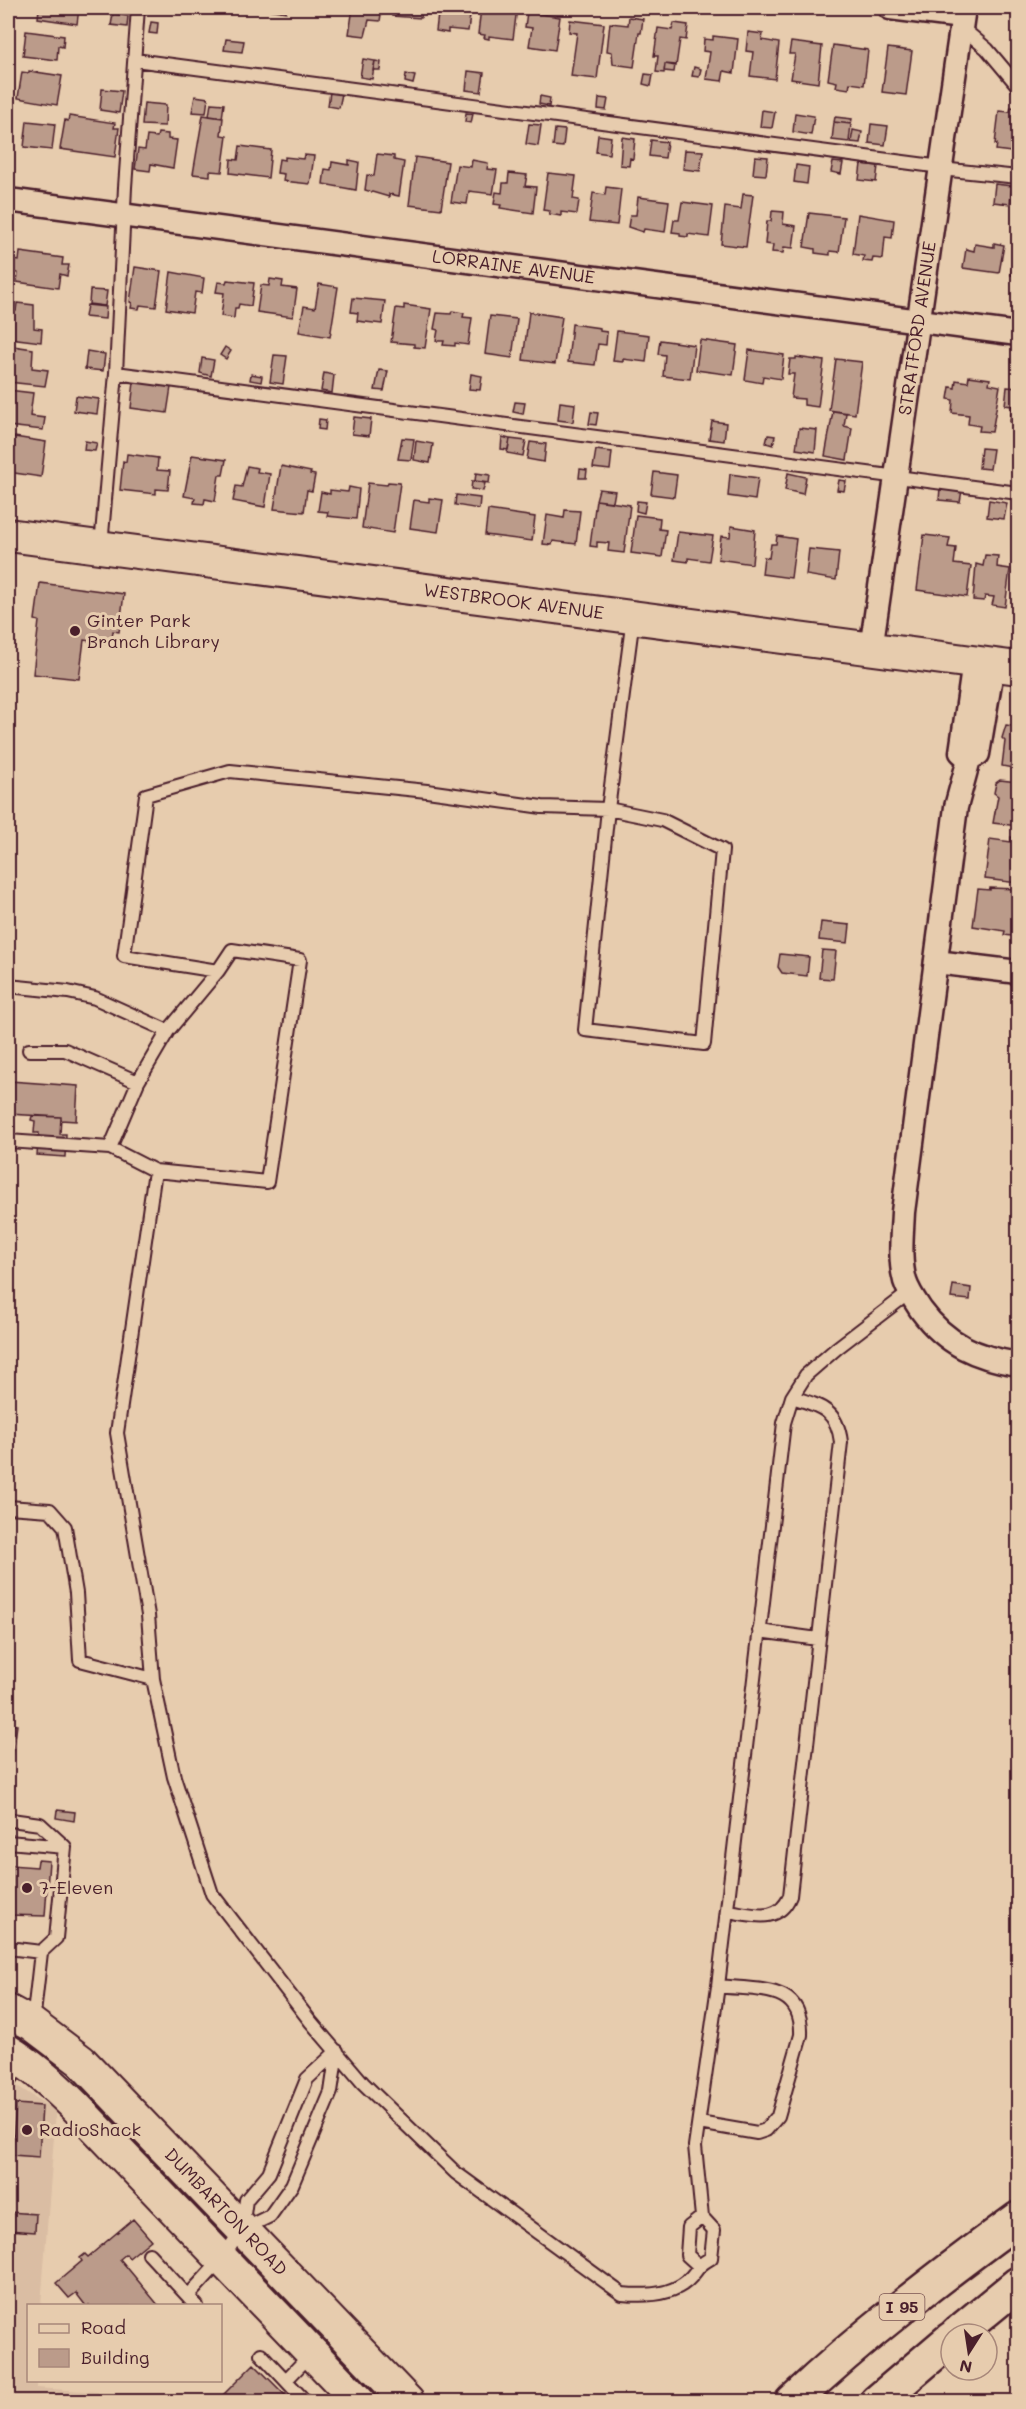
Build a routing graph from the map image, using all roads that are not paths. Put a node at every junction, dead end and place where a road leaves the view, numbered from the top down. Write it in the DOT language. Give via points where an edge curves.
graph roads {
  1 [pos="138,8"];
  2 [pos="890,8"];
  3 [pos="962,17"];
  4 [pos="135,60"];
  5 [pos="1018,86"];
  6 [pos="941,168"];
  7 [pos="1018,177"];
  8 [pos="8,200"];
  9 [pos="124,215"];
  10 [pos="920,320"];
  11 [pos="1018,334"];
  12 [pos="116,373"];
  13 [pos="897,477"];
  14 [pos="1018,493"];
  15 [pos="8,535"];
  16 [pos="101,546"];
  17 [pos="633,617"];
  18 [pos="871,649"];
  19 [pos="995,665"];
  20 [pos="608,809"];
  21 [pos="936,962"];
  22 [pos="218,971"];
  23 [pos="1018,972"];
  24 [pos="8,986"];
  25 [pos="168,1031"];
  26 [pos="29,1050"];
  27 [pos="138,1082"];
  28 [pos="8,1141"];
  29 [pos="110,1148"];
  30 [pos="155,1171"];
  31 [pos="910,1292"];
  32 [pos="1018,1364"];
  33 [pos="792,1397"];
  34 [pos="8,1507"];
  35 [pos="759,1631"];
  36 [pos="818,1639"];
  37 [pos="153,1679"];
  38 [pos="11,1820"];
  39 [pos="8,1842"];
  40 [pos="64,1848"];
  41 [pos="727,1911"];
  42 [pos="8,1948"];
  43 [pos="41,1952"];
  44 [pos="718,1986"];
  45 [pos="20,2017"];
  46 [pos="337,2051"];
  47 [pos="13,2065"];
  48 [pos="699,2122"];
  49 [pos="702,2217"];
  50 [pos="1018,2219"];
  51 [pos="242,2229"];
  52 [pos="149,2254"];
  53 [pos="222,2259"];
  54 [pos="698,2265"];
  55 [pos="1018,2284"];
  56 [pos="193,2301"];
  57 [pos="972,2322"];
  58 [pos="939,2349"];
  59 [pos="312,2353"];
  60 [pos="261,2354"];
  61 [pos="286,2380"];
  62 [pos="306,2402"];
  63 [pos="359,2402"];
  64 [pos="408,2402"];
  65 [pos="792,2402"];
  66 [pos="877,2402"];
  1 -- 4 [label="lane"];
  2 -- 3 [label="street"];
  3 -- 5 [label="lane"];
  3 -- 6 [label="street, STRATFORD AVENUE"];
  4 -- 6 [label="lane"];
  4 -- 9 [label="lane"];
  6 -- 7 [label="lane"];
  6 -- 10 [label="street, STRATFORD AVENUE"];
  8 -- 9 [label="street, LORRAINE AVENUE"];
  9 -- 10 [label="street, LORRAINE AVENUE"];
  9 -- 12 [label="lane"];
  10 -- 11 [label="street, LORRAINE AVENUE"];
  10 -- 13 [label="street, STRATFORD AVENUE"];
  12 -- 13 [label="lane"];
  12 -- 16 [label="lane"];
  13 -- 14 [label="lane"];
  13 -- 18 [label="street, STRATFORD AVENUE"];
  15 -- 16 [label="main road, WESTBROOK AVENUE"];
  16 -- 17 [label="main road, WESTBROOK AVENUE"];
  17 -- 18 [label="main road, WESTBROOK AVENUE"];
  17 -- 20 [label="lane"];
  18 -- 19 [label="main road, WESTBROOK AVENUE"];
  19 -- 21 [label="street" via="981,744 978,754 969,759 957,796"];
  20 -- 20 [label="lane" via="662,820 722,850 704,1044 585,1030"];
  20 -- 22 [label="lane" via="542,807 230,771 146,795 124,956"];
  21 -- 23 [label="street"];
  21 -- 31 [label="street" via="903,1212 903,1261"];
  22 -- 25 [label="lane"];
  22 -- 30 [label="lane" via="232,950 300,960 267,1182"];
  24 -- 25 [label="lane" via="95,998"];
  25 -- 27 [label="lane"];
  26 -- 27 [label="lane" via="65,1050"];
  27 -- 29 [label="lane"];
  28 -- 29 [label="lane"];
  29 -- 30 [label="lane"];
  30 -- 37 [label="lane" via="117,1433 148,1615"];
  31 -- 32 [label="street" via="950,1341 985,1358"];
  31 -- 33 [label="lane" via="818,1363"];
  33 -- 35 [label="lane" via="780,1439"];
  33 -- 36 [label="lane" via="824,1407 840,1430"];
  34 -- 37 [label="lane" via="50,1510 65,1527 80,1660"];
  35 -- 36 [label="lane"];
  35 -- 41 [label="lane"];
  36 -- 41 [label="lane" via="786,1906 770,1915"];
  37 -- 46 [label="lane" via="174,1777 213,1894"];
  38 -- 40 [label="lane" via="40,1824"];
  39 -- 40 [label="lane"];
  40 -- 43 [label="lane" via="56,1938"];
  41 -- 44 [label="lane"];
  42 -- 43 [label="lane"];
  43 -- 45 [label="lane"];
  44 -- 48 [label="lane"];
  44 -- 48 [label="lane" via="779,1993 791,1999 802,2022 801,2035 778,2115 766,2130 757,2133"];
  45 -- 51 [label="main road, DUMBARTON ROAD" via="81,2061"];
  46 -- 51 [label="lane" via="307,2079 269,2174 246,2200"];
  46 -- 51 [label="lane" via="331,2092 292,2185 270,2216"];
  46 -- 54 [label="lane" via="363,2083 456,2173 622,2294 643,2296 668,2291 686,2282"];
  47 -- 53 [label="main road, DUMBARTON ROAD" via="76,2107"];
  48 -- 49 [label="lane" via="695,2146"];
  49 -- 54 [label="lane" via="689,2227 687,2255"];
  49 -- 54 [label="lane" via="714,2230 711,2258"];
  50 -- 65 [label="highway, I 95" via="939,2276"];
  51 -- 53 [label="lane"];
  51 -- 64 [label="main road, DUMBARTON ROAD"];
  52 -- 56 [label="lane"];
  53 -- 56 [label="lane"];
  53 -- 59 [label="main road, DUMBARTON ROAD"];
  55 -- 57 [label="highway"];
  58 -- 66 [label="highway"];
  59 -- 61 [label="lane"];
  59 -- 63 [label="main road, DUMBARTON ROAD"];
  60 -- 61 [label="lane"];
  61 -- 62 [label="lane"];
}
